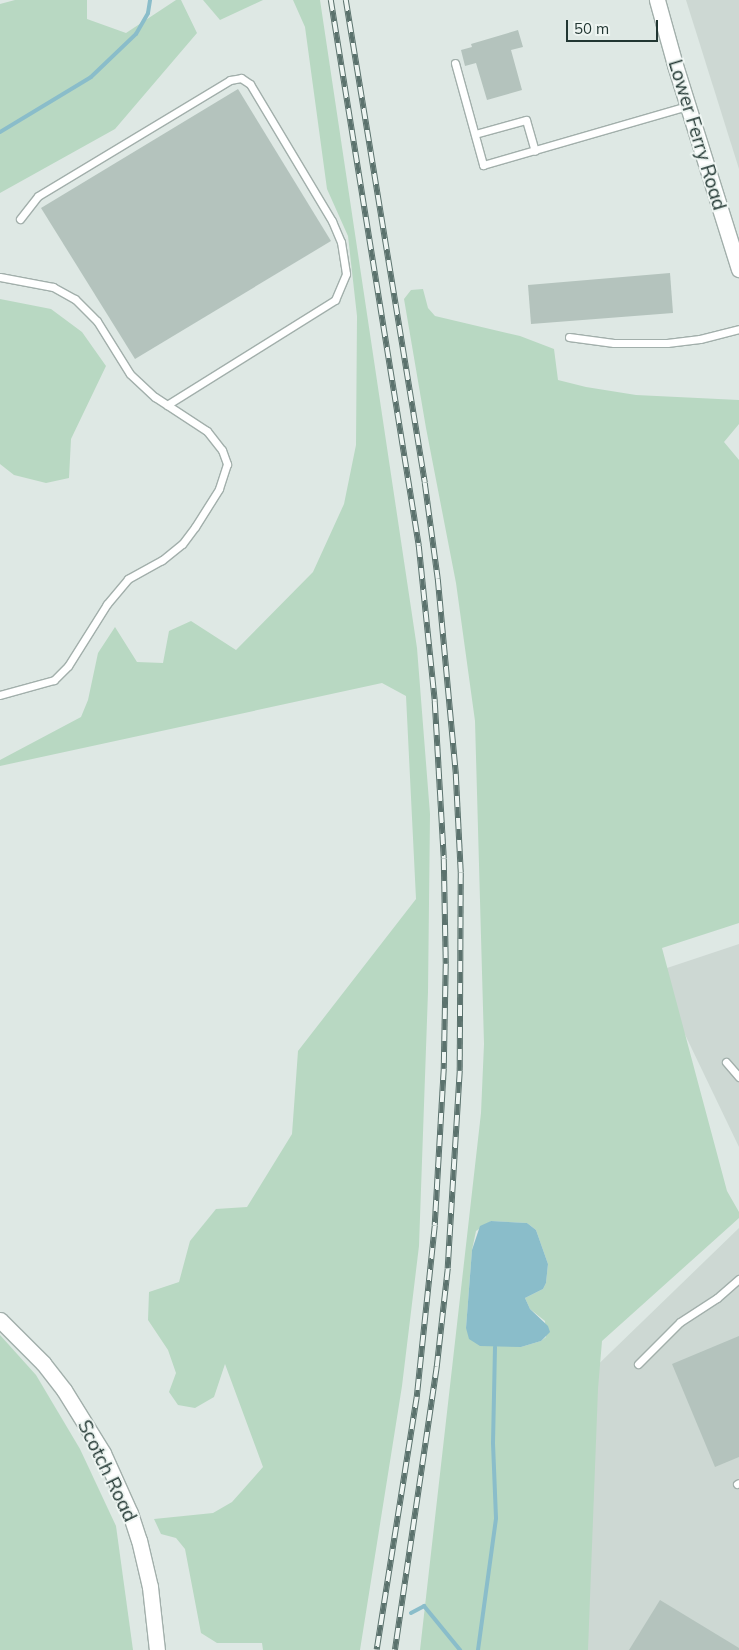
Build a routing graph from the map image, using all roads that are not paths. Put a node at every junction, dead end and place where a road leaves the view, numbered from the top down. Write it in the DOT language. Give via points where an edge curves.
graph roads {
  1 [pos="657,0"];
  2 [pos="455,63"];
  3 [pos="688,106"];
  4 [pos="475,134"];
  5 [pos="535,151"];
  6 [pos="20,219"];
  7 [pos="739,269"];
  8 [pos="0,277"];
  9 [pos="739,329"];
  10 [pos="569,337"];
  11 [pos="167,405"];
  12 [pos="0,695"];
  13 [pos="726,1062"];
  14 [pos="739,1077"];
  15 [pos="739,1279"];
  16 [pos="0,1320"];
  17 [pos="638,1364"];
  18 [pos="157,1650"];
  1 -- 3 [label="main road, Lower Ferry Road"];
  2 -- 4 [label="lane"];
  3 -- 5 [label="lane"];
  3 -- 7 [label="main road, Lower Ferry Road"];
  4 -- 5 [label="lane" via="526,120"];
  4 -- 5 [label="lane" via="483,165"];
  6 -- 11 [label="lane" via="38,196 230,80 241,78 250,84 332,221 342,242 346,274 335,300"];
  8 -- 11 [label="lane" via="53,287 75,299 97,321 130,374"];
  9 -- 10 [label="lane" via="667,343 614,344"];
  11 -- 12 [label="lane" via="207,431 222,450 227,464 219,489 182,544 162,560 128,579 107,604 72,660 54,680"];
  13 -- 14 [label="lane"];
  15 -- 17 [label="lane" via="680,1322"];
  16 -- 18 [label="main road, Scotch Road" via="43,1363 104,1453 139,1540 150,1587"];
}
